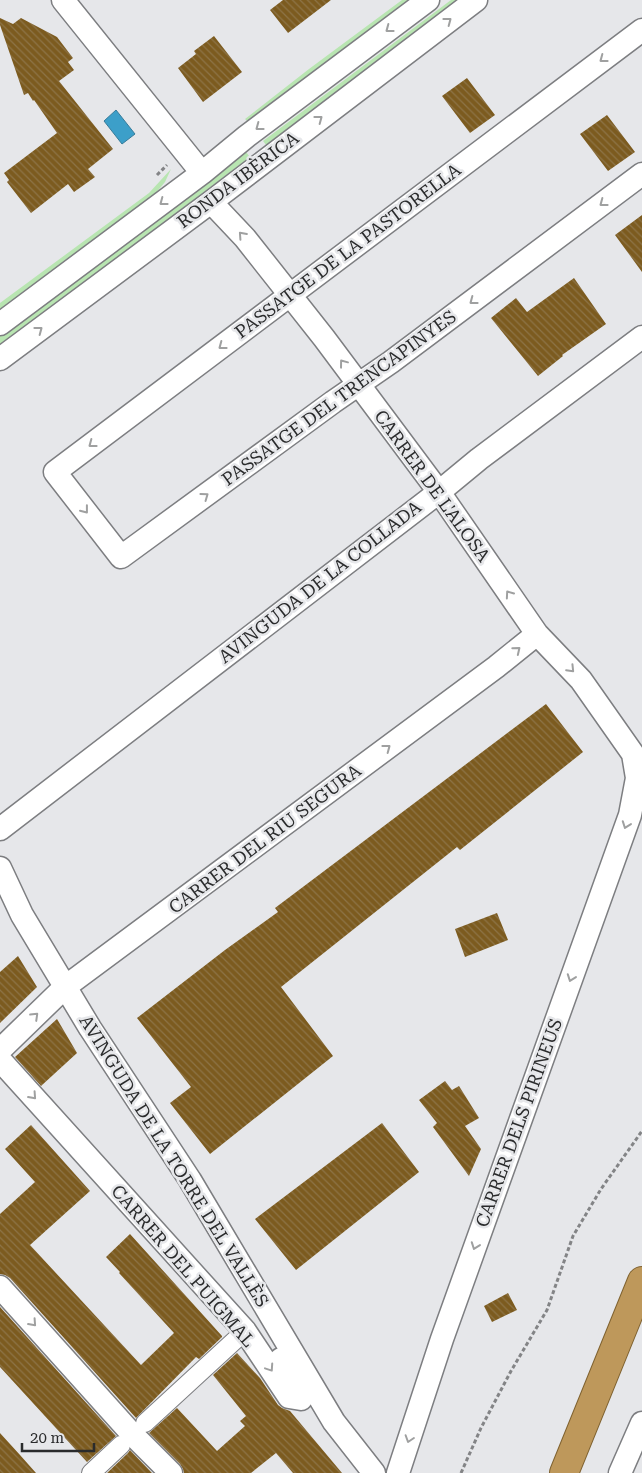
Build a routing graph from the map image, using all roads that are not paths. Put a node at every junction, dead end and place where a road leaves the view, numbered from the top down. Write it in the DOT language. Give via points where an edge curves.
graph roads {
  1 [pos="63,0"];
  2 [pos="428,0"];
  3 [pos="476,0"];
  4 [pos="642,30"];
  5 [pos="202,173"];
  6 [pos="642,174"];
  7 [pos="211,202"];
  8 [pos="289,295"];
  9 [pos="0,324"];
  10 [pos="642,337"];
  11 [pos="0,359"];
  12 [pos="359,385"];
  13 [pos="55,472"];
  14 [pos="439,492"];
  15 [pos="537,634"];
  16 [pos="640,776"];
  17 [pos="0,829"];
  18 [pos="0,868"];
  19 [pos="65,987"];
  20 [pos="0,1050"];
  21 [pos="0,1060"];
  22 [pos="190,1180"];
  23 [pos="642,1281"];
  24 [pos="0,1287"];
  25 [pos="245,1331"];
  26 [pos="642,1423"];
  27 [pos="145,1424"];
  28 [pos="121,1445"];
  29 [pos="91,1473"];
  30 [pos="171,1473"];
  31 [pos="374,1473"];
  32 [pos="398,1473"];
  33 [pos="564,1473"];
  34 [pos="620,1473"];
  1 -- 5 [label="street"];
  2 -- 5 [label="street, RONDA IBÈRICA, one-way" via="246,136"];
  7 -- 3 [label="street, RONDA IBÈRICA, one-way"];
  4 -- 8 [label="street, PASSATGE DE LA PASTORELLA, one-way"];
  5 -- 9 [label="street, RONDA IBÈRICA, one-way"];
  6 -- 12 [label="street, PASSATGE DEL TRENCAPINYES, one-way"];
  8 -- 7 [label="street, CARRER DE L'ALOSA, one-way" via="245,238"];
  11 -- 7 [label="street, RONDA IBÈRICA, one-way"];
  12 -- 8 [label="street, CARRER DE L'ALOSA, one-way"];
  8 -- 13 [label="street, PASSATGE DE LA PASTORELLA, one-way"];
  10 -- 14 [label="street, AVINGUDA DE LA COLLADA"];
  13 -- 12 [label="street, PASSATGE DEL TRENCAPINYES, one-way" via="121,557"];
  12 -- 14 [label="street, CARRER DE L'ALOSA"];
  15 -- 14 [label="street, CARRER DE L'ALOSA, one-way"];
  14 -- 17 [label="street, AVINGUDA DE LA COLLADA"];
  15 -- 16 [label="street, CARRER DE L'ALOSA, one-way" via="581,680 633,754"];
  19 -- 15 [label="street, CARRER DEL RIU SEGURA, one-way"];
  16 -- 32 [label="street, CARRER DELS PIRINEUS, one-way" via="630,815 448,1320"];
  18 -- 19 [label="street, AVINGUDA DE LA TORRE DEL VALLÈS" via="22,915"];
  20 -- 19 [label="street, CARRER DEL RIU SEGURA, one-way"];
  19 -- 22 [label="street, AVINGUDA DE LA TORRE DEL VALLÈS"];
  21 -- 25 [label="street, CARRER DEL PUIGMAL, one-way"];
  25 -- 22 [label="street, CARRER DEL PUIGMAL, one-way" via="290,1397 301,1399"];
  22 -- 31 [label="street, AVINGUDA DE LA TORRE DEL VALLÈS" via="334,1422"];
  23 -- 33 [label="highway"];
  24 -- 30 [label="street, one-way"];
  25 -- 27 [label="street"];
  26 -- 34 [label="street"];
  28 -- 29 [label="street"];
}
